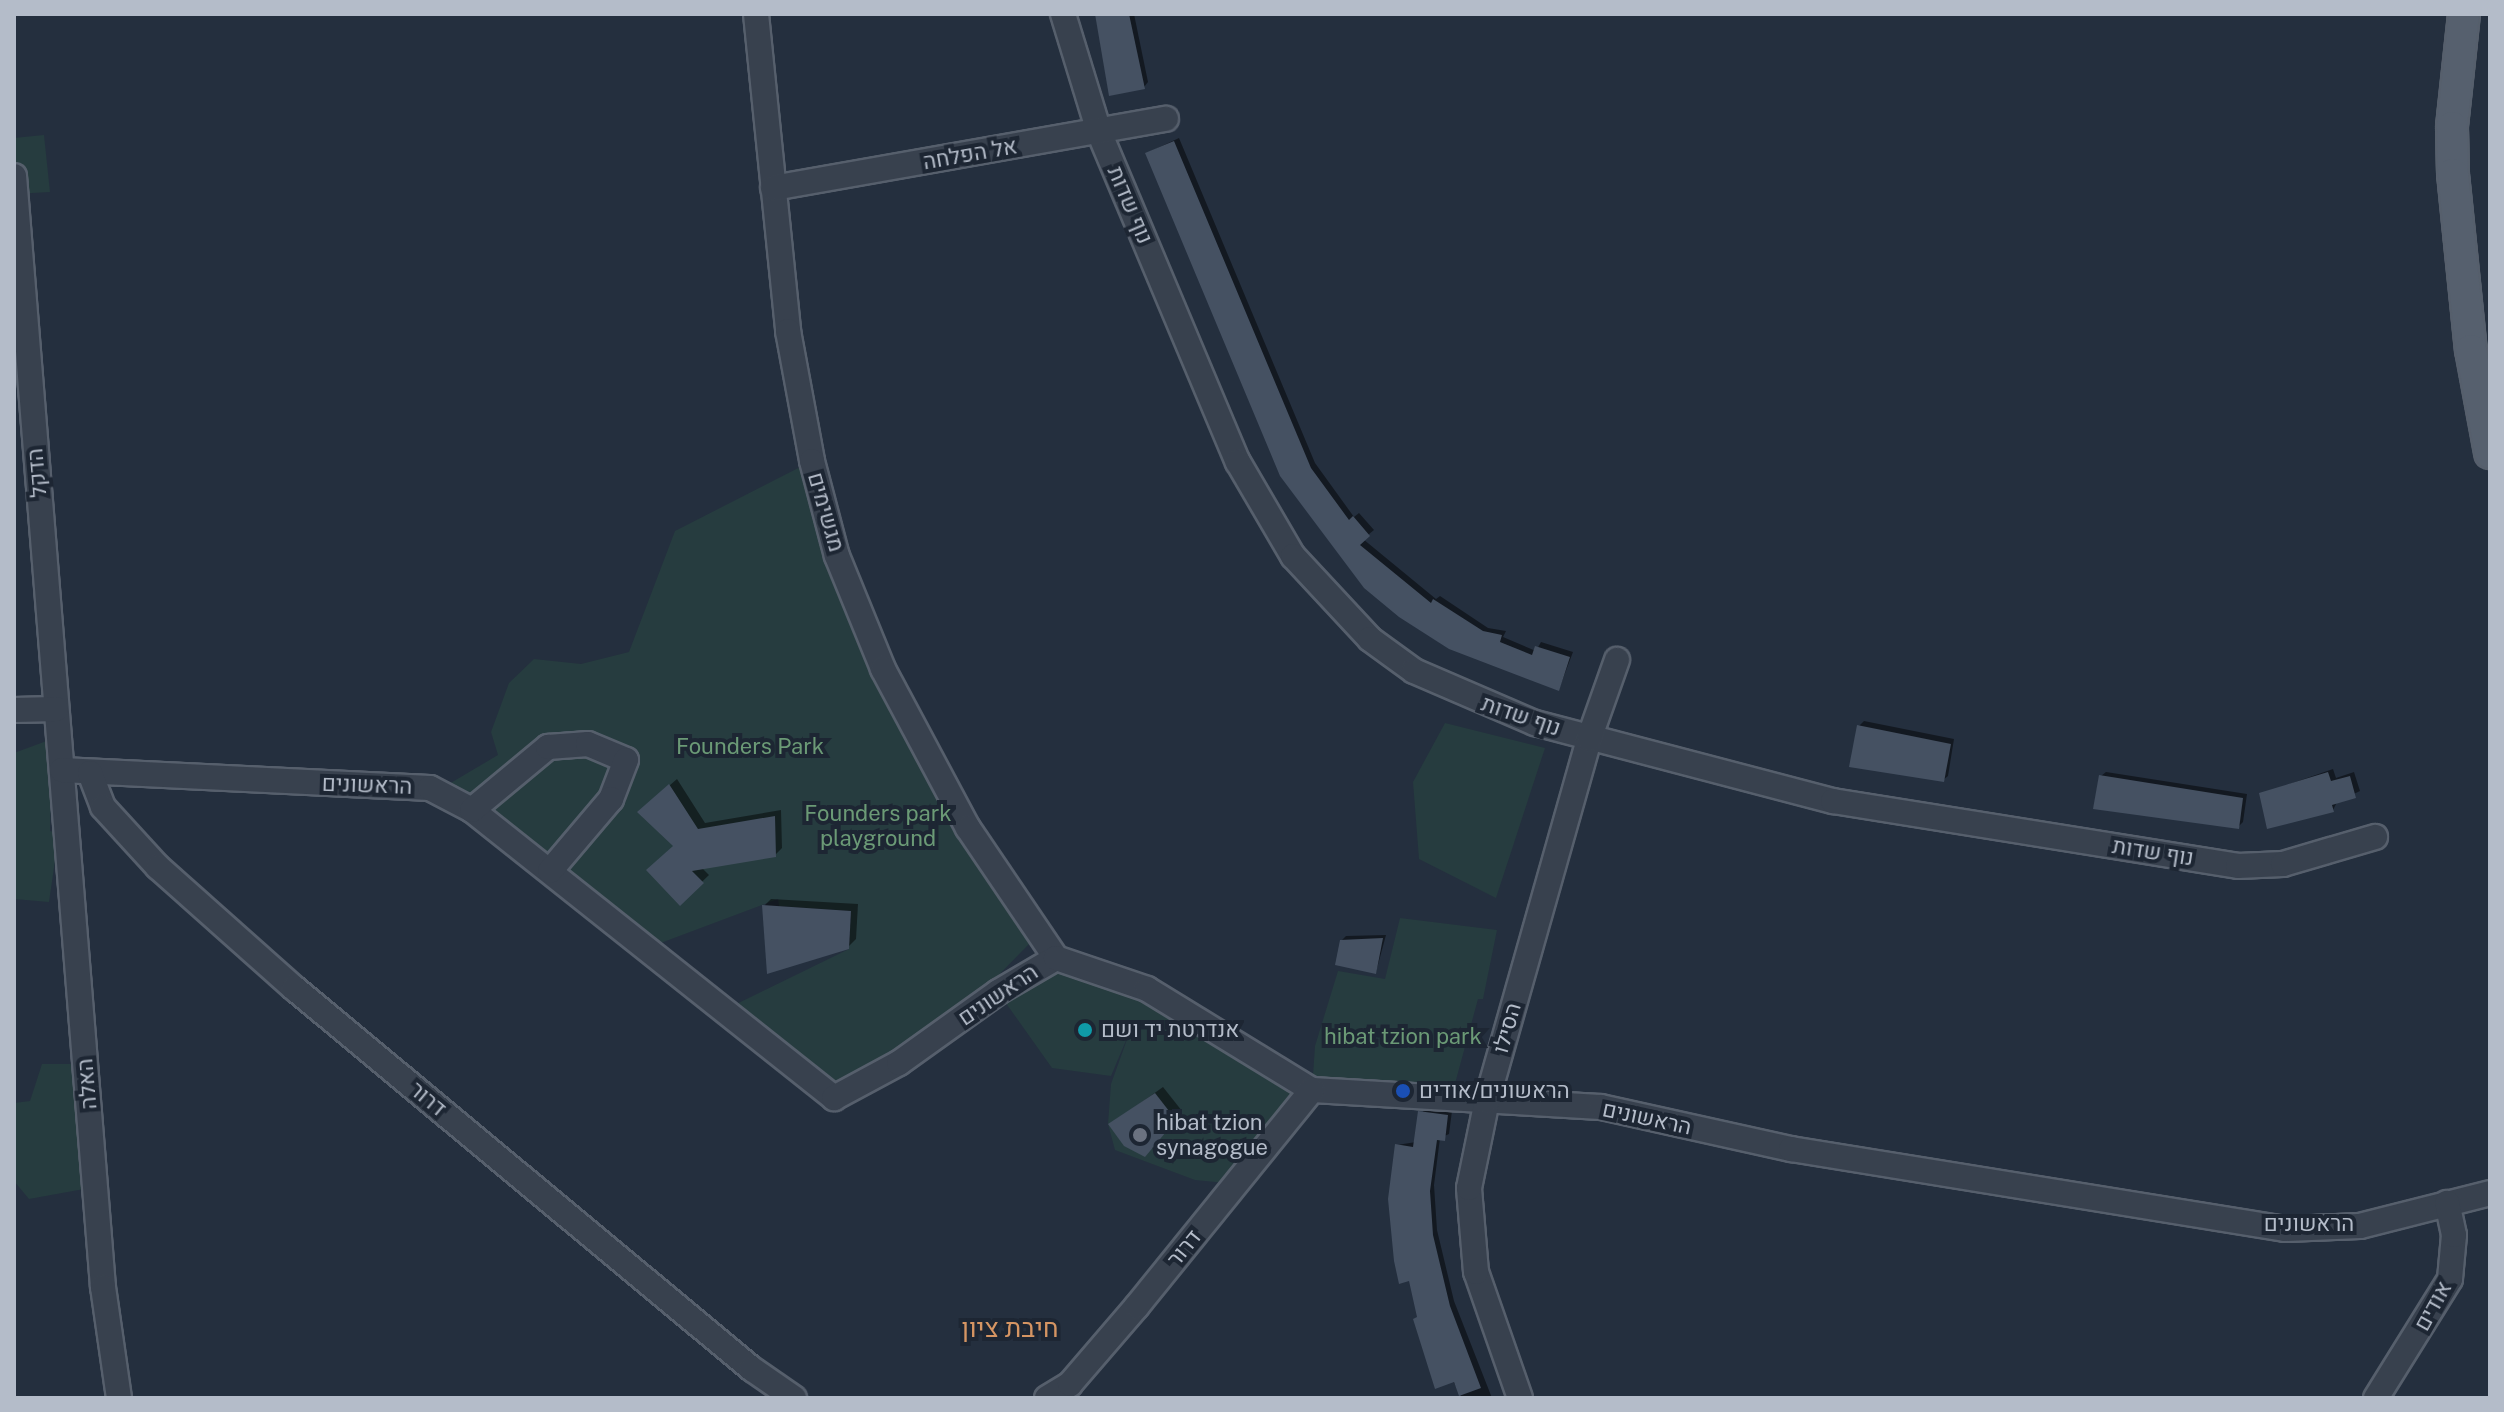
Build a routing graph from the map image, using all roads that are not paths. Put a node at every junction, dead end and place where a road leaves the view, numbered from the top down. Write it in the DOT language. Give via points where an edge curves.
graph roads {
  1 [pos="756,14"];
  2 [pos="1063,14"];
  3 [pos="2464,14"];
  4 [pos="1166,119"];
  5 [pos="1099,132"];
  6 [pos="773,188"];
  7 [pos="15,191"];
  8 [pos="2490,453"];
  9 [pos="1617,660"];
  10 [pos="56,709"];
  11 [pos="14,710"];
  12 [pos="1589,739"];
  13 [pos="62,770"];
  14 [pos="90,773"];
  15 [pos="472,810"];
  16 [pos="2375,837"];
  17 [pos="550,871"];
  18 [pos="1056,958"];
  19 [pos="1312,1090"];
  20 [pos="1487,1100"];
  21 [pos="2490,1193"];
  22 [pos="2447,1203"];
  23 [pos="119,1398"];
  24 [pos="794,1398"];
  25 [pos="1047,1398"];
  26 [pos="1520,1398"];
  27 [pos="2376,1398"];
  1 -- 6 [label="street, מגשימים"];
  2 -- 5 [label="street, נוף שדות"];
  3 -- 8 [label="main road" via="2452,127 2453,174 2471,350"];
  4 -- 5 [label="street, אל הפלחה"];
  5 -- 6 [label="street, אל הפלחה"];
  5 -- 12 [label="street, נוף שדות" via="1238,462 1293,556 1370,639 1414,671 1467,697"];
  6 -- 18 [label="street, מגשימים" via="788,331 812,461 837,556 883,669 968,828"];
  7 -- 10 [label="street, הדקל"];
  9 -- 12 [label="street, הסילו"];
  10 -- 11 [label="street"];
  10 -- 13 [label="street, הדקל"];
  12 -- 16 [label="street, נוף שדות" via="1833,801 2238,866 2283,864"];
  12 -- 20 [label="street, הסילו"];
  13 -- 14 [label="street, הראשונים"];
  13 -- 23 [label="street, האלה" via="103,1287"];
  14 -- 15 [label="street, הראשונים" via="430,788"];
  14 -- 24 [label="street, דרור" via="103,807 158,867 283,978 752,1369"];
  15 -- 17 [label="street, הראשונים"];
  15 -- 17 [label="street" via="548,747 588,744 626,760 611,799"];
  17 -- 18 [label="street, הראשונים" via="617,930 834,1098 899,1063"];
  18 -- 19 [label="street, הראשונים" via="1147,989"];
  19 -- 20 [label="street, הראשונים" via="1450,1102"];
  19 -- 25 [label="street, דרור" via="1128,1317 1070,1384"];
  20 -- 22 [label="street, הראשונים" via="1601,1107 1791,1149 2285,1229 2360,1226"];
  20 -- 26 [label="street, הסילו" via="1469,1188 1470,1232 1476,1272"];
  21 -- 22 [label="street, הראשונים"];
  22 -- 27 [label="street, אודים" via="2454,1235 2450,1279"];
}
